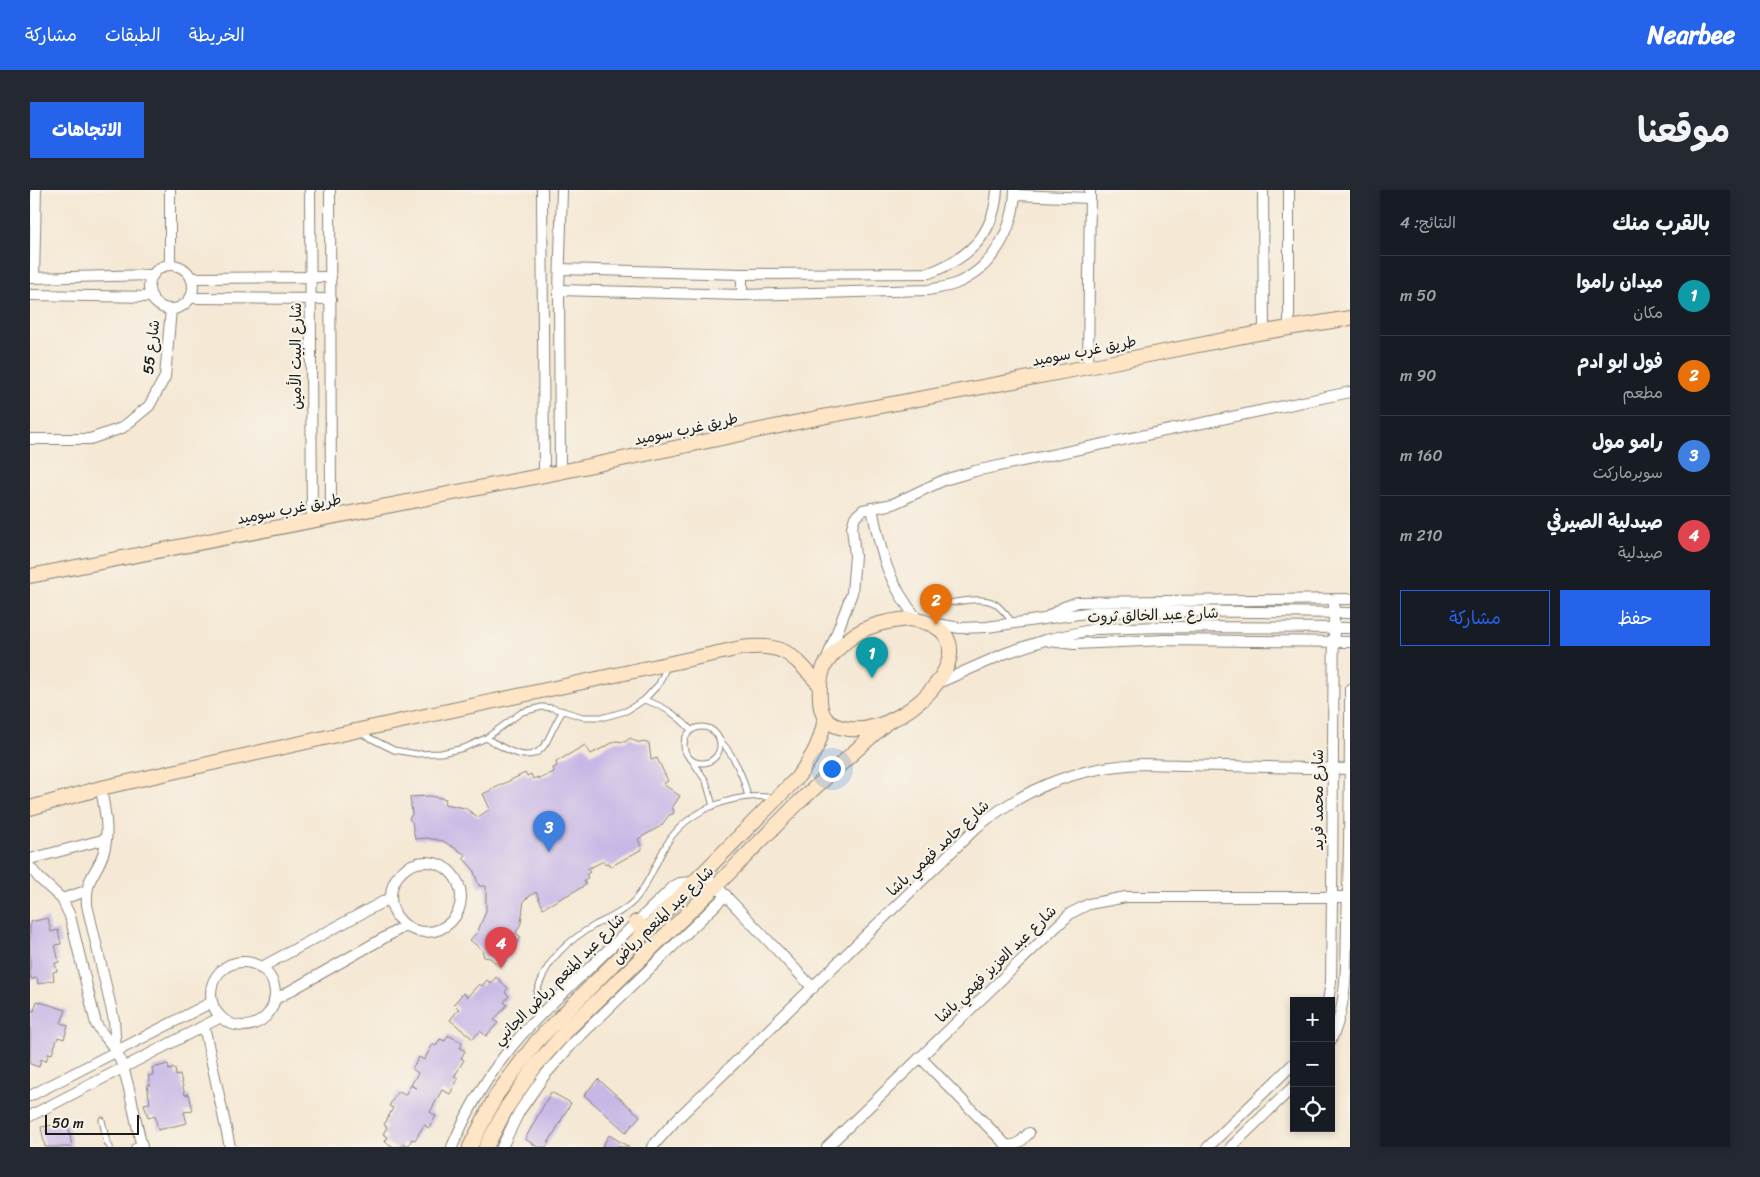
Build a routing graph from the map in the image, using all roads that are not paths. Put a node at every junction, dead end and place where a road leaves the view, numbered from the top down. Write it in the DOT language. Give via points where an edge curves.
graph roads {
  1 [pos="36,190"];
  2 [pos="170,190"];
  3 [pos="310,190"];
  4 [pos="330,190"];
  5 [pos="542,190"];
  6 [pos="562,190"];
  7 [pos="997,190"];
  8 [pos="1263,190"];
  9 [pos="1289,190"];
  10 [pos="1015,193"];
  11 [pos="1090,194"];
  12 [pos="170,265"];
  13 [pos="560,269"];
  14 [pos="742,274"];
  15 [pos="152,275"];
  16 [pos="310,276"];
  17 [pos="330,276"];
  18 [pos="32,278"];
  19 [pos="192,278"];
  20 [pos="541,280"];
  21 [pos="559,285"];
  22 [pos="30,295"];
  23 [pos="742,295"];
  24 [pos="152,297"];
  25 [pos="191,298"];
  26 [pos="331,299"];
  27 [pos="310,300"];
  28 [pos="171,309"];
  29 [pos="1350,318"];
  30 [pos="1289,327"];
  31 [pos="1264,332"];
  32 [pos="1088,367"];
  33 [pos="1350,392"];
  34 [pos="30,439"];
  35 [pos="560,472"];
  36 [pos="544,475"];
  37 [pos="872,508"];
  38 [pos="331,517"];
  39 [pos="312,521"];
  40 [pos="30,576"];
  41 [pos="1350,599"];
  42 [pos="1253,600"];
  43 [pos="1334,600"];
  44 [pos="946,603"];
  45 [pos="1252,613"];
  46 [pos="1334,613"];
  47 [pos="1350,613"];
  48 [pos="1041,619"];
  49 [pos="925,622"];
  50 [pos="1014,624"];
  51 [pos="1350,628"];
  52 [pos="1334,629"];
  53 [pos="1045,640"];
  54 [pos="1334,642"];
  55 [pos="1350,642"];
  56 [pos="669,663"];
  57 [pos="824,667"];
  58 [pos="936,684"];
  59 [pos="820,685"];
  60 [pos="1350,689"];
  61 [pos="540,690"];
  62 [pos="644,700"];
  63 [pos="542,707"];
  64 [pos="563,711"];
  65 [pos="825,718"];
  66 [pos="884,724"];
  67 [pos="691,730"];
  68 [pos="355,731"];
  69 [pos="486,738"];
  70 [pos="719,739"];
  71 [pos="691,760"];
  72 [pos="1332,769"];
  73 [pos="1350,769"];
  74 [pos="101,788"];
  75 [pos="748,797"];
  76 [pos="779,798"];
  77 [pos="713,806"];
  78 [pos="30,808"];
  79 [pos="106,839"];
  80 [pos="30,860"];
  81 [pos="30,867"];
  82 [pos="699,877"];
  83 [pos="721,890"];
  84 [pos="86,891"];
  85 [pos="1332,897"];
  86 [pos="1348,897"];
  87 [pos="390,898"];
  88 [pos="62,899"];
  89 [pos="405,926"];
  90 [pos="642,926"];
  91 [pos="260,968"];
  92 [pos="813,988"];
  93 [pos="1329,997"];
  94 [pos="274,1000"];
  95 [pos="212,1002"];
  96 [pos="221,1017"];
  97 [pos="539,1017"];
  98 [pos="204,1026"];
  99 [pos="1335,1029"];
  100 [pos="573,1034"];
  101 [pos="116,1051"];
  102 [pos="920,1058"];
  103 [pos="1290,1067"];
  104 [pos="123,1068"];
  105 [pos="1293,1087"];
  106 [pos="30,1096"];
  107 [pos="30,1116"];
  108 [pos="102,1120"];
  109 [pos="1029,1133"];
  110 [pos="139,1146"];
  111 [pos="110,1147"];
  112 [pos="230,1147"];
  113 [pos="452,1147"];
  114 [pos="470,1147"];
  115 [pos="486,1147"];
  116 [pos="502,1147"];
  117 [pos="652,1147"];
  118 [pos="827,1147"];
  119 [pos="1208,1147"];
  120 [pos="1231,1147"];
  1 -- 18 [label="street"];
  2 -- 12 [label="street"];
  3 -- 16 [label="street, شارع البيت الأمين"];
  4 -- 17 [label="street"];
  5 -- 20 [label="street"];
  6 -- 13 [label="street"];
  7 -- 14 [label="street" via="992,217 982,236 968,253 950,266 929,273"];
  8 -- 31 [label="street"];
  9 -- 30 [label="street"];
  10 -- 11 [label="street"];
  10 -- 23 [label="street" via="1011,223 998,248 980,269 956,283 928,290"];
  11 -- 32 [label="street"];
  12 -- 15 [label="street"];
  12 -- 19 [label="street" via="183,268"];
  13 -- 14 [label="street"];
  13 -- 21 [label="street"];
  14 -- 23 [label="street"];
  15 -- 18 [label="street"];
  15 -- 24 [label="street" via="149,286"];
  16 -- 17 [label="street"];
  16 -- 19 [label="street"];
  16 -- 27 [label="street, شارع البيت الأمين"];
  17 -- 26 [label="street"];
  19 -- 25 [label="street"];
  20 -- 21 [label="street"];
  20 -- 36 [label="street"];
  21 -- 23 [label="street"];
  21 -- 35 [label="street"];
  22 -- 24 [label="street"];
  24 -- 28 [label="street" via="160,306"];
  25 -- 27 [label="street"];
  25 -- 28 [label="street" via="182,306"];
  26 -- 27 [label="street"];
  26 -- 38 [label="street"];
  27 -- 39 [label="street, شارع البيت الأمين"];
  28 -- 34 [label="street, شارع 55" via="165,377 149,406 122,428 90,439"];
  29 -- 30 [label="street, طريق غرب سوميد"];
  30 -- 31 [label="street, طريق غرب سوميد"];
  31 -- 32 [label="street, طريق غرب سوميد"];
  32 -- 35 [label="street, طريق غرب سوميد" via="822,417"];
  33 -- 37 [label="street" via="975,471 944,480 893,504"];
  35 -- 36 [label="street, طريق غرب سوميد"];
  36 -- 38 [label="street, طريق غرب سوميد"];
  37 -- 49 [label="street" via="884,563 898,593"];
  37 -- 57 [label="street" via="863,510 853,522 856,556 852,593"];
  38 -- 39 [label="street, طريق غرب سوميد"];
  39 -- 40 [label="street, طريق غرب سوميد"];
  41 -- 43 [label="street"];
  42 -- 43 [label="street"];
  42 -- 45 [label="street"];
  42 -- 48 [label="street" via="1078,602"];
  43 -- 46 [label="street, شارع محمد فريد"];
  44 -- 50 [label="lane" via="990,602"];
  45 -- 46 [label="street, شارع عبد الخالق ثروت"];
  45 -- 48 [label="street, شارع عبد الخالق ثروت" via="1093,612"];
  46 -- 47 [label="street, شارع عبد الخالق ثروت"];
  46 -- 52 [label="street, شارع محمد فريد"];
  48 -- 50 [label="street, شارع عبد الخالق ثروت"];
  49 -- 50 [label="street, شارع عبد الخالق ثروت" via="960,628"];
  49 -- 57 [label="street" via="909,619 886,621 865,629 849,639"];
  49 -- 58 [label="street" via="946,633 950,650 945,670"];
  51 -- 52 [label="street, شارع عبد الخالق ثروت"];
  52 -- 53 [label="street, شارع عبد الخالق ثروت" via="1095,629"];
  52 -- 54 [label="street, شارع محمد فريد"];
  53 -- 54 [label="street" via="1074,644 1165,640"];
  53 -- 58 [label="street, شارع عبد الخالق ثروت" via="1006,653"];
  54 -- 55 [label="street"];
  54 -- 72 [label="street, شارع محمد فريد"];
  56 -- 59 [label="street" via="759,645 775,647 799,662"];
  56 -- 61 [label="street"];
  56 -- 62 [label="lane" via="659,684"];
  57 -- 59 [label="street"];
  58 -- 66 [label="street" via="910,710"];
  59 -- 65 [label="street"];
  60 -- 73 [label="street, شارع محمد فريد"];
  61 -- 63 [label="lane"];
  61 -- 68 [label="street"];
  62 -- 64 [label="lane" via="626,711 605,717 584,717"];
  62 -- 67 [label="lane" via="672,712"];
  63 -- 64 [label="lane"];
  63 -- 69 [label="lane" via="522,712"];
  64 -- 69 [label="lane" via="546,744 538,752 516,754"];
  65 -- 66 [label="street" via="839,728 860,730"];
  65 -- 76 [label="street, شارع عبد المنعم رياض" via="813,756"];
  66 -- 83 [label="street, شارع عبد المنعم رياض" via="798,802"];
  67 -- 70 [label="lane" via="711,729"];
  67 -- 71 [label="lane" via="684,742"];
  68 -- 69 [label="lane" via="394,750 417,754 464,748"];
  68 -- 74 [label="street"];
  70 -- 71 [label="lane" via="716,758 704,764"];
  70 -- 75 [label="lane" via="738,766"];
  71 -- 77 [label="lane" via="706,781"];
  72 -- 73 [label="street, شارع حامد فهمي باشا"];
  72 -- 85 [label="street, شارع محمد فريد"];
  72 -- 92 [label="street, شارع حامد فهمي باشا" via="1125,765 1096,768 1042,786 1019,797 978,828"];
  73 -- 86 [label="street, شارع محمد فريد"];
  74 -- 78 [label="street"];
  74 -- 79 [label="street"];
  75 -- 76 [label="lane"];
  75 -- 77 [label="lane"];
  76 -- 82 [label="street, شارع عبد المنعم رياض"];
  77 -- 97 [label="lane" via="683,825 667,843 646,885 632,902 615,916 571,940 556,955 536,994"];
  79 -- 80 [label="street"];
  79 -- 84 [label="street" via="99,865 90,877"];
  81 -- 88 [label="street"];
  82 -- 83 [label="street"];
  82 -- 90 [label="street, شارع عبد المنعم رياض"];
  83 -- 92 [label="street"];
  83 -- 100 [label="street, شارع عبد المنعم رياض"];
  84 -- 88 [label="street"];
  84 -- 101 [label="street" via="114,1020"];
  85 -- 86 [label="street, شارع عبد العزيز فهمي باشا"];
  85 -- 93 [label="street, شارع محمد فريد"];
  85 -- 102 [label="street, شارع عبد العزيز فهمي باشا" via="1126,897 1089,904 1057,926"];
  86 -- 99 [label="street, شارع محمد فريد" via="1344,994"];
  87 -- 89 [label="street" via="392,909"];
  87 -- 89 [label="street" via="396,877 414,864 436,863 446,868 459,885 460,907 447,926 426,932"];
  87 -- 91 [label="street"];
  88 -- 101 [label="street" via="70,916 96,1024"];
  89 -- 94 [label="street"];
  90 -- 97 [label="street, شارع عبد المنعم رياض الجانبي"];
  90 -- 114 [label="street, شارع عبد المنعم رياض" via="537,1041 497,1094"];
  91 -- 94 [label="street" via="272,982"];
  91 -- 95 [label="street" via="240,963 225,969 214,980"];
  92 -- 117 [label="street, شارع حامد فهمي باشا"];
  94 -- 96 [label="street" via="265,1017 248,1026 229,1023"];
  95 -- 96 [label="street"];
  95 -- 101 [label="street"];
  96 -- 98 [label="street"];
  97 -- 113 [label="street, شارع عبد المنعم رياض الجانبي" via="481,1088"];
  98 -- 104 [label="street"];
  98 -- 112 [label="street"];
  100 -- 115 [label="street, شارع عبد المنعم رياض" via="536,1065 507,1107"];
  100 -- 116 [label="street" via="519,1112"];
  101 -- 104 [label="street"];
  101 -- 106 [label="street"];
  102 -- 109 [label="street" via="1006,1145 1018,1144"];
  102 -- 118 [label="street, شارع عبد العزيز فهمي باشا"];
  103 -- 119 [label="street"];
  104 -- 107 [label="street"];
  104 -- 110 [label="street"];
  105 -- 120 [label="street"];
  108 -- 111 [label="lane"];
}
